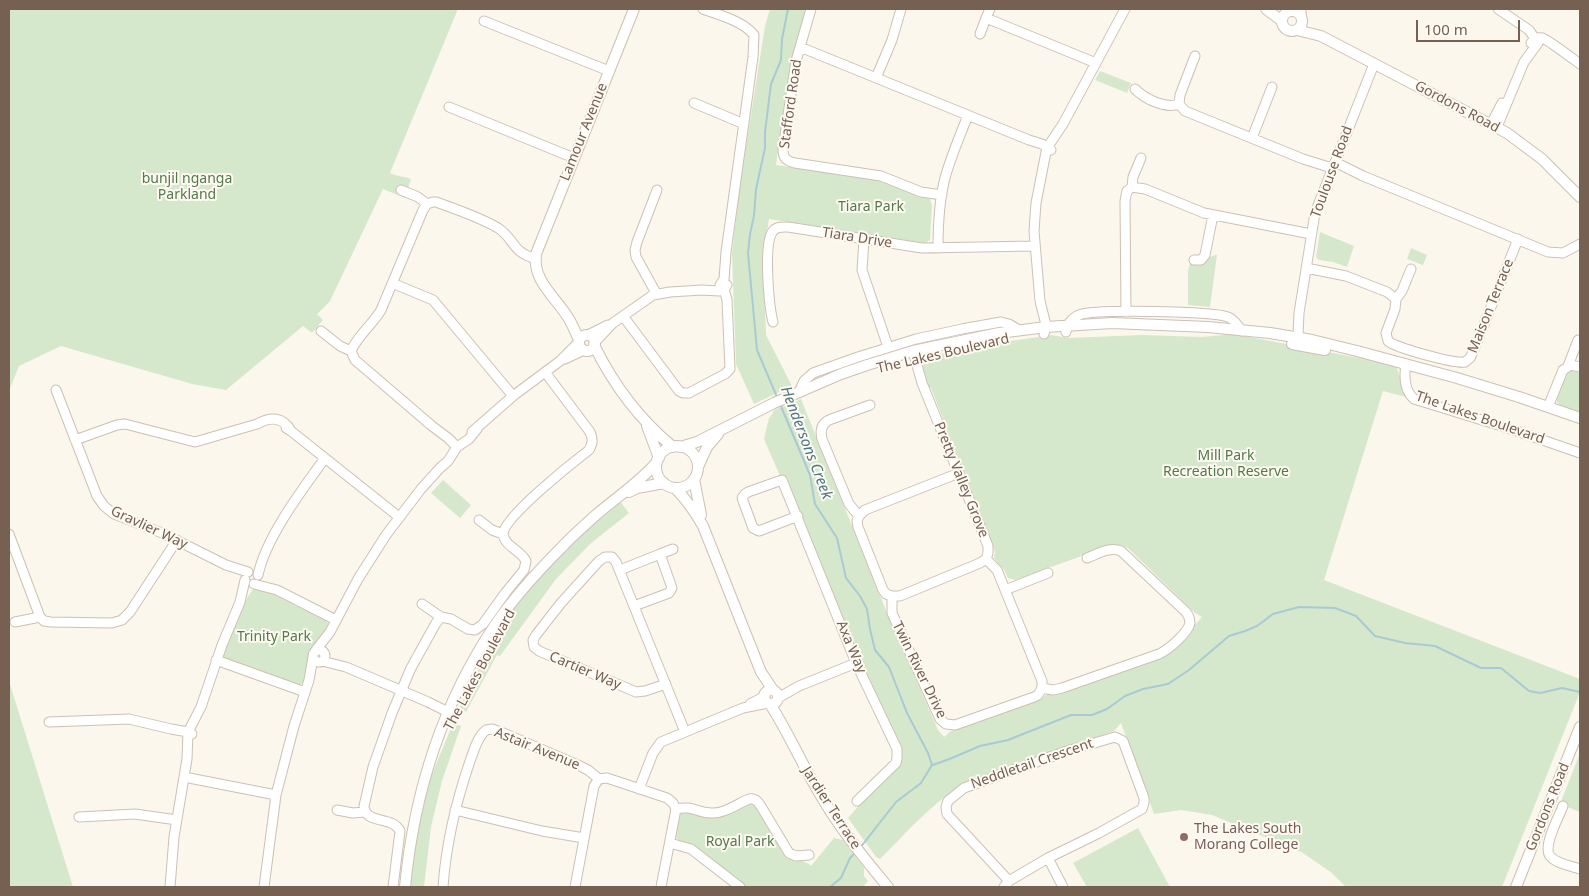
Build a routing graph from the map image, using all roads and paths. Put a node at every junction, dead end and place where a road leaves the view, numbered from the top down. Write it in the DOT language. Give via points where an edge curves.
graph roads {
  1 [pos="703,9"];
  2 [pos="811,9"];
  3 [pos="901,9"];
  4 [pos="990,9"];
  5 [pos="1125,9"];
  6 [pos="1266,9"];
  7 [pos="1270,9"];
  8 [pos="1498,9"];
  9 [pos="634,10"];
  10 [pos="1293,14"];
  11 [pos="986,18"];
  12 [pos="484,21"];
  13 [pos="1297,30"];
  14 [pos="980,34"];
  15 [pos="1321,36"];
  16 [pos="1537,41"];
  17 [pos="800,46"];
  18 [pos="1195,56"];
  19 [pos="1096,63"];
  20 [pos="1374,64"];
  21 [pos="1580,64"];
  22 [pos="609,71"];
  23 [pos="876,78"];
  24 [pos="1272,87"];
  25 [pos="1135,90"];
  26 [pos="694,104"];
  27 [pos="1179,104"];
  28 [pos="449,107"];
  29 [pos="968,115"];
  30 [pos="744,124"];
  31 [pos="1494,126"];
  32 [pos="1252,138"];
  33 [pos="1048,149"];
  34 [pos="574,158"];
  35 [pos="1141,158"];
  36 [pos="1333,168"];
  37 [pos="1132,187"];
  38 [pos="401,190"];
  39 [pos="657,190"];
  40 [pos="942,195"];
  41 [pos="1580,196"];
  42 [pos="427,204"];
  43 [pos="1213,215"];
  44 [pos="1311,234"];
  45 [pos="864,239"];
  46 [pos="1518,239"];
  47 [pos="1580,244"];
  48 [pos="1034,246"];
  49 [pos="938,248"];
  50 [pos="536,257"];
  51 [pos="1194,260"];
  52 [pos="1306,268"];
  53 [pos="1411,269"];
  54 [pos="392,283"];
  55 [pos="722,287"];
  56 [pos="656,293"];
  57 [pos="1396,299"];
  58 [pos="1126,312"];
  59 [pos="623,316"];
  60 [pos="774,322"];
  61 [pos="1066,329"];
  62 [pos="1019,330"];
  63 [pos="1043,330"];
  64 [pos="321,331"];
  65 [pos="1242,331"];
  66 [pos="1295,340"];
  67 [pos="1578,340"];
  68 [pos="586,343"];
  69 [pos="888,347"];
  70 [pos="352,351"];
  71 [pos="914,354"];
  72 [pos="1406,364"];
  73 [pos="1568,366"];
  74 [pos="1580,367"];
  75 [pos="545,372"];
  76 [pos="56,390"];
  77 [pos="799,392"];
  78 [pos="513,396"];
  79 [pos="870,405"];
  80 [pos="1548,407"];
  81 [pos="1580,418"];
  82 [pos="644,421"];
  83 [pos="722,429"];
  84 [pos="75,440"];
  85 [pos="454,445"];
  86 [pos="677,447"];
  87 [pos="1580,453"];
  88 [pos="325,458"];
  89 [pos="658,460"];
  90 [pos="698,467"];
  91 [pos="959,473"];
  92 [pos="694,479"];
  93 [pos="664,484"];
  94 [pos="675,488"];
  95 [pos="619,496"];
  96 [pos="798,516"];
  97 [pos="859,516"];
  98 [pos="399,518"];
  99 [pos="479,520"];
  100 [pos="703,526"];
  101 [pos="9,534"];
  102 [pos="503,534"];
  103 [pos="177,540"];
  104 [pos="673,549"];
  105 [pos="660,554"];
  106 [pos="1087,558"];
  107 [pos="986,559"];
  108 [pos="620,570"];
  109 [pos="1048,573"];
  110 [pos="251,578"];
  111 [pos="1005,590"];
  112 [pos="892,596"];
  113 [pos="422,604"];
  114 [pos="634,606"];
  115 [pos="40,617"];
  116 [pos="441,617"];
  117 [pos="336,620"];
  118 [pos="15,622"];
  119 [pos="320,656"];
  120 [pos="216,660"];
  121 [pos="856,663"];
  122 [pos="666,684"];
  123 [pos="1042,688"];
  124 [pos="401,690"];
  125 [pos="305,692"];
  126 [pos="771,697"];
  127 [pos="452,711"];
  128 [pos="49,722"];
  129 [pos="1580,727"];
  130 [pos="685,732"];
  131 [pos="190,734"];
  132 [pos="184,777"];
  133 [pos="599,779"];
  134 [pos="639,789"];
  135 [pos="276,795"];
  136 [pos="857,801"];
  137 [pos="1563,806"];
  138 [pos="676,809"];
  139 [pos="337,810"];
  140 [pos="455,810"];
  141 [pos="364,812"];
  142 [pos="79,817"];
  143 [pos="177,820"];
  144 [pos="584,838"];
  145 [pos="670,843"];
  146 [pos="809,855"];
  147 [pos="1048,858"];
  148 [pos="1580,869"];
  149 [pos="1006,884"];
  150 [pos="265,885"];
  151 [pos="170,887"];
  152 [pos="393,887"];
  153 [pos="406,887"];
  154 [pos="443,887"];
  155 [pos="574,887"];
  156 [pos="661,887"];
  157 [pos="740,887"];
  158 [pos="888,887"];
  159 [pos="1063,887"];
  160 [pos="1516,887"];
  1 -- 30 [label="street" via="757,34"];
  2 -- 17 [label="street, Stafford Road"];
  3 -- 23 [label="street"];
  4 -- 11 [label="street"];
  5 -- 19 [label="street"];
  6 -- 10 [label="street, Gordons Road"];
  7 -- 10 [label="street, Gordons Road"];
  8 -- 16 [label="street" via="1527,28"];
  9 -- 22 [label="street, Lamour Avenue"];
  10 -- 13 [label="street" via="1301,26"];
  10 -- 13 [label="street, Gordons Road" via="1283,26"];
  10 -- 15 [label="street, Gordons Road"];
  11 -- 14 [label="street"];
  11 -- 19 [label="street"];
  12 -- 22 [label="street"];
  13 -- 15 [label="street, Gordons Road"];
  15 -- 20 [label="street, Gordons Road"];
  16 -- 21 [label="street" via="1563,52"];
  16 -- 31 [label="street"];
  17 -- 23 [label="street"];
  17 -- 40 [label="street, Stafford Road" via="783,149 786,160 881,176 921,192"];
  18 -- 27 [label="street"];
  19 -- 33 [label="street"];
  20 -- 31 [label="street, Gordons Road"];
  20 -- 36 [label="street, Toulouse Road"];
  22 -- 34 [label="street, Lamour Avenue"];
  23 -- 29 [label="street"];
  24 -- 32 [label="street"];
  25 -- 27 [label="street" via="1166,105"];
  26 -- 30 [label="street"];
  27 -- 32 [label="street" via="1185,111"];
  28 -- 34 [label="street"];
  29 -- 33 [label="street"];
  29 -- 40 [label="street"];
  30 -- 55 [label="street"];
  31 -- 41 [label="street, Gordons Road" via="1542,159"];
  32 -- 36 [label="street"];
  33 -- 48 [label="street" via="1034,217"];
  34 -- 50 [label="street, Lamour Avenue"];
  35 -- 37 [label="street"];
  36 -- 44 [label="street, Toulouse Road" via="1315,213"];
  36 -- 46 [label="street" via="1362,176"];
  37 -- 43 [label="street"];
  37 -- 58 [label="street" via="1125,201"];
  38 -- 42 [label="street"];
  39 -- 56 [label="street" via="635,250"];
  40 -- 49 [label="street"];
  42 -- 50 [label="street" via="436,202 492,225 504,232 523,256"];
  42 -- 54 [label="street"];
  43 -- 44 [label="street"];
  43 -- 51 [label="street" via="1205,255 1201,260"];
  44 -- 52 [label="street, Toulouse Road"];
  45 -- 49 [label="street, Tiara Drive" via="917,248"];
  45 -- 60 [label="street, Tiara Drive" via="782,226 775,229 771,235 768,264"];
  45 -- 69 [label="street" via="862,270"];
  46 -- 47 [label="street" via="1558,254"];
  46 -- 57 [label="street, Maison Terrace" via="1470,358 1465,362 1453,362 1398,347 1388,341 1386,333"];
  48 -- 49 [label="street, Tiara Drive"];
  48 -- 63 [label="street"];
  50 -- 68 [label="street" via="540,279"];
  52 -- 57 [label="street" via="1346,276 1387,292"];
  52 -- 66 [label="street, Toulouse Road"];
  53 -- 57 [label="street, Maison Terrace"];
  54 -- 70 [label="street" via="378,315"];
  54 -- 78 [label="street" via="433,300"];
  55 -- 56 [label="street"];
  55 -- 59 [label="street" via="727,300 730,368 725,374 689,393 678,388"];
  56 -- 59 [label="street"];
  58 -- 61 [label="street, The Lakes Boulevard" via="1081,314 1073,318"];
  58 -- 65 [label="street, The Lakes Boulevard" via="1224,316 1234,321"];
  59 -- 68 [label="street"];
  61 -- 63 [label="street, The Lakes Boulevard"];
  61 -- 65 [label="street, The Lakes Boulevard" via="1154,324"];
  62 -- 63 [label="street, The Lakes Boulevard"];
  62 -- 69 [label="street, The Lakes Boulevard" via="1004,323 994,323"];
  62 -- 71 [label="street, The Lakes Boulevard" via="961,340"];
  63 -- 71 [label="street, The Lakes Boulevard"];
  64 -- 70 [label="street"];
  65 -- 66 [label="street, The Lakes Boulevard"];
  66 -- 72 [label="street, The Lakes Boulevard" via="1340,346"];
  67 -- 73 [label="street"];
  68 -- 75 [label="street"];
  68 -- 82 [label="street"];
  69 -- 77 [label="street, The Lakes Boulevard" via="813,373"];
  70 -- 85 [label="street" via="355,360"];
  71 -- 77 [label="street, The Lakes Boulevard"];
  71 -- 91 [label="street, Pretty Valley Grove" via="922,383"];
  72 -- 80 [label="street, The Lakes Boulevard"];
  72 -- 87 [label="street, The Lakes Boulevard" via="1408,393 1414,398"];
  73 -- 74 [label="street"];
  73 -- 80 [label="street"];
  75 -- 78 [label="street"];
  75 -- 102 [label="street" via="590,432 592,444 518,512 506,525"];
  76 -- 84 [label="street, Gravlier Way"];
  77 -- 83 [label="street, The Lakes Boulevard"];
  78 -- 85 [label="street" via="469,439"];
  79 -- 97 [label="street, Twin River Drive" via="829,420 821,430 848,504"];
  80 -- 81 [label="street, The Lakes Boulevard"];
  82 -- 86 [label="street"];
  82 -- 89 [label="street"];
  83 -- 86 [label="street, The Lakes Boulevard" via="697,442"];
  83 -- 90 [label="street, The Lakes Boulevard"];
  84 -- 88 [label="street" via="125,424 195,442 257,424 274,423 291,431"];
  84 -- 103 [label="street, Gravlier Way" via="104,506 114,514"];
  85 -- 98 [label="street" via="448,461"];
  86 -- 89 [label="street" via="662,453"];
  86 -- 90 [label="street" via="694,456"];
  88 -- 98 [label="street"];
  88 -- 110 [label="street"];
  89 -- 93 [label="street" via="657,474"];
  89 -- 95 [label="street, The Lakes Boulevard"];
  90 -- 92 [label="street"];
  91 -- 97 [label="street" via="865,510"];
  91 -- 107 [label="street, Pretty Valley Grove" via="988,546"];
  92 -- 94 [label="street" via="686,486"];
  92 -- 100 [label="street, Jardier Terrace"];
  93 -- 94 [label="street"];
  93 -- 95 [label="street, The Lakes Boulevard" via="637,488"];
  94 -- 100 [label="street, Jardier Terrace" via="694,509"];
  95 -- 127 [label="street, The Lakes Boulevard" via="561,548 520,593"];
  96 -- 96 [label="street, Axa Way" via="782,480 743,496 755,530 761,531"];
  96 -- 121 [label="street, Axa Way"];
  97 -- 112 [label="street, Twin River Drive" via="858,527 883,590"];
  98 -- 117 [label="street" via="367,565"];
  99 -- 102 [label="street"];
  100 -- 126 [label="street, Jardier Terrace"];
  101 -- 115 [label="street"];
  102 -- 116 [label="street" via="506,542 525,558 524,570 478,629 472,630 451,618"];
  103 -- 110 [label="street, Gravlier Way"];
  103 -- 115 [label="street" via="122,620 112,623 50,622"];
  104 -- 105 [label="street"];
  105 -- 108 [label="street"];
  105 -- 114 [label="street" via="672,582 672,590"];
  106 -- 123 [label="street" via="1109,549 1121,550 1186,612 1189,626 1159,654 1062,688"];
  107 -- 111 [label="street" via="997,570"];
  107 -- 112 [label="street"];
  108 -- 114 [label="street"];
  108 -- 122 [label="street, Cartier Way" via="612,557 599,561 560,603 536,635 534,647 636,692"];
  109 -- 111 [label="street"];
  110 -- 117 [label="street, Gravlier Way"];
  110 -- 120 [label="street"];
  111 -- 123 [label="street" via="1042,680"];
  112 -- 123 [label="street, Twin River Drive" via="892,613 940,719 946,724 955,725 1034,697"];
  113 -- 116 [label="street"];
  114 -- 122 [label="street"];
  115 -- 118 [label="street"];
  116 -- 124 [label="street"];
  117 -- 119 [label="street"];
  119 -- 124 [label="street"];
  119 -- 125 [label="street"];
  120 -- 125 [label="street"];
  120 -- 131 [label="street"];
  121 -- 126 [label="street"];
  121 -- 136 [label="street, Axa Way" via="898,755 896,763"];
  122 -- 130 [label="street"];
  124 -- 127 [label="street"];
  124 -- 141 [label="street" via="373,767"];
  125 -- 135 [label="street"];
  126 -- 130 [label="street"];
  126 -- 158 [label="street, Jardier Terrace" via="819,792 851,841"];
  127 -- 153 [label="street, The Lakes Boulevard" via="419,803"];
  128 -- 131 [label="street" via="124,719"];
  129 -- 160 [label="street, Gordons Road"];
  130 -- 134 [label="street" via="658,744"];
  131 -- 132 [label="street"];
  132 -- 135 [label="street"];
  132 -- 143 [label="street"];
  133 -- 134 [label="street, Astair Avenue" via="607,778"];
  133 -- 140 [label="street, Astair Avenue" via="578,765 501,732 488,730 478,739"];
  133 -- 144 [label="street" via="594,786"];
  134 -- 138 [label="street, Astair Avenue" via="667,798"];
  135 -- 150 [label="street"];
  137 -- 148 [label="street" via="1548,853 1554,860"];
  138 -- 145 [label="street"];
  138 -- 146 [label="street" via="689,807 714,814 754,799 789,853"];
  139 -- 141 [label="street"];
  140 -- 144 [label="street"];
  140 -- 154 [label="street"];
  141 -- 152 [label="street" via="392,822 400,831"];
  142 -- 143 [label="street" via="128,814"];
  143 -- 151 [label="street"];
  144 -- 155 [label="street"];
  145 -- 156 [label="street"];
  145 -- 157 [label="street" via="691,850"];
  147 -- 149 [label="street"];
  147 -- 149 [label="street, Neddletail Crescent" via="1142,809 1144,798 1120,738 1067,751 964,788 948,801 947,814"];
  147 -- 159 [label="street"];
}
